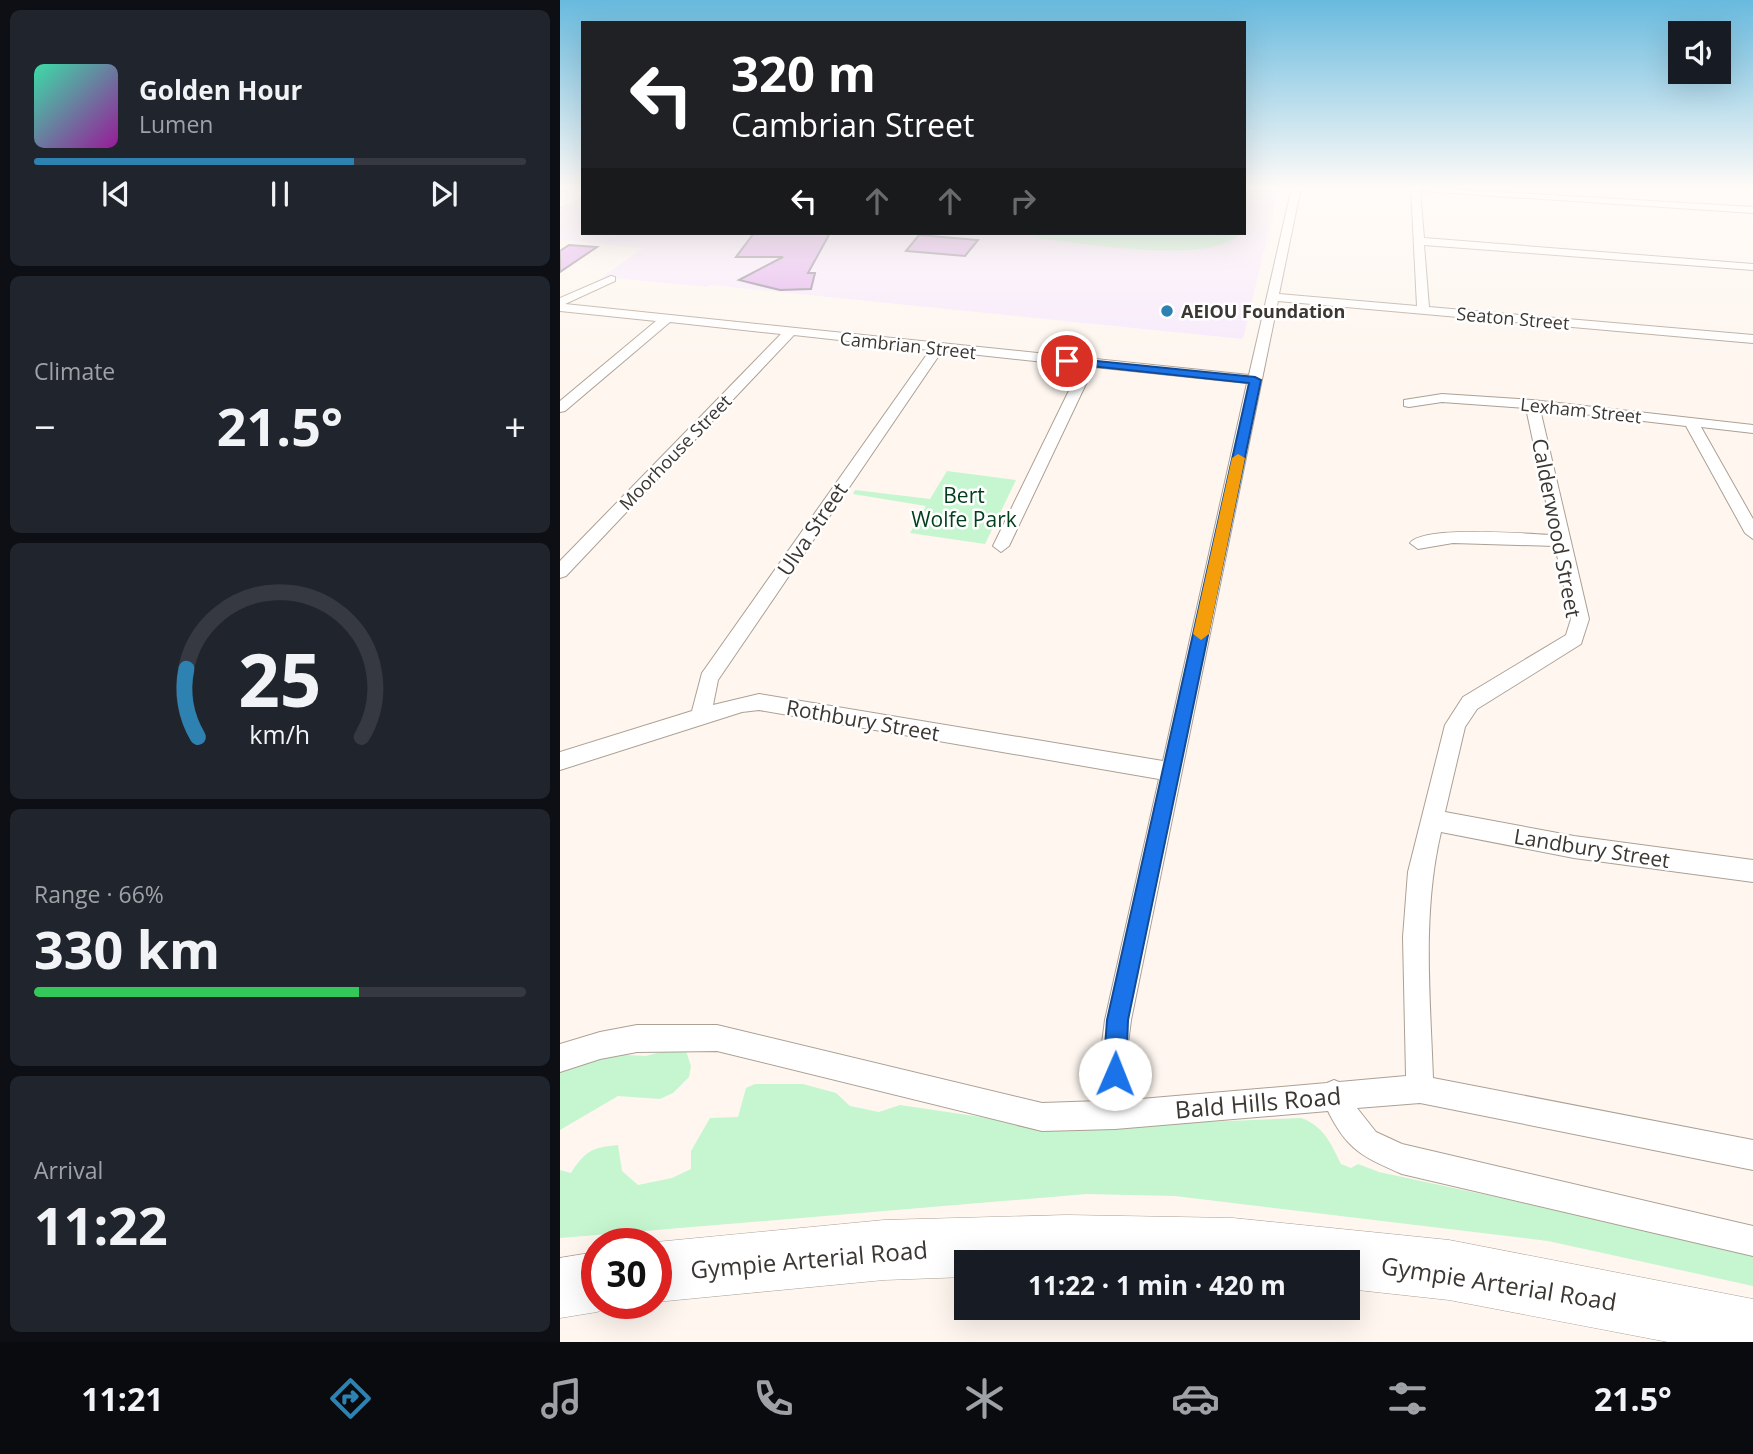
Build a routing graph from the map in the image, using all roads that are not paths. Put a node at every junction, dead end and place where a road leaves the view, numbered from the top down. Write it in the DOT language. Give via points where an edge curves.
graph roads {
  1 [pos="1282,250"];
  2 [pos="1420,250"];
  3 [pos="1530,250"];
  4 [pos="1753,267"];
  5 [pos="611,279"];
  6 [pos="1272,297"];
  7 [pos="560,305"];
  8 [pos="1423,310"];
  9 [pos="666,319"];
  10 [pos="790,332"];
  11 [pos="1751,342"];
  12 [pos="937,348"];
  13 [pos="1089,363"];
  14 [pos="1255,380"];
  15 [pos="1409,403"];
  16 [pos="1532,404"];
  17 [pos="560,408"];
  18 [pos="1691,422"];
  19 [pos="1753,429"];
  20 [pos="1753,533"];
  21 [pos="1561,541"];
  22 [pos="1418,543"];
  23 [pos="1001,546"];
  24 [pos="560,572"];
  25 [pos="701,716"];
  26 [pos="560,761"];
  27 [pos="1172,772"];
  28 [pos="1433,820"];
  29 [pos="1753,871"];
  30 [pos="560,1058"];
  31 [pos="1420,1089"];
  32 [pos="1334,1094"];
  33 [pos="1115,1115"];
  34 [pos="1753,1155"];
  35 [pos="1753,1241"];
  36 [pos="672,1270"];
  37 [pos="581,1285"];
  38 [pos="560,1288"];
  39 [pos="1753,1330"];
  1 -- 6 [label="street"];
  2 -- 8 [label="street"];
  3 -- 4 [label="street"];
  5 -- 7 [label="street"];
  6 -- 8 [label="street, Seaton Street"];
  6 -- 14 [label="street"];
  7 -- 9 [label="street, Cambrian Street"];
  8 -- 11 [label="street, Seaton Street"];
  9 -- 10 [label="street, Cambrian Street"];
  9 -- 17 [label="street"];
  10 -- 12 [label="street, Cambrian Street"];
  10 -- 24 [label="street, Moorhouse Street"];
  12 -- 13 [label="street, Cambrian Street"];
  12 -- 25 [label="street, Ulva Street" via="709,678"];
  13 -- 14 [label="street, Cambrian Street"];
  13 -- 23 [label="street"];
  14 -- 27 [label="street"];
  15 -- 16 [label="street, Lexham Street" via="1442,398"];
  16 -- 18 [label="street, Lexham Street"];
  16 -- 21 [label="street, Calderwood Street"];
  18 -- 19 [label="street, Lexham Street"];
  18 -- 20 [label="street"];
  21 -- 22 [label="street" via="1453,537"];
  21 -- 28 [label="street, Calderwood Street" via="1580,619 1573,639 1470,703 1455,725"];
  25 -- 26 [label="street, Rothbury Street"];
  25 -- 27 [label="street, Rothbury Street" via="759,702"];
  27 -- 33 [label="street" via="1118,1020"];
  28 -- 29 [label="street, Landbury Street" via="1574,847"];
  28 -- 31 [label="street, Calderwood Street" via="1420,872 1415,937"];
  30 -- 33 [label="street, Bald Hills Road" via="619,1039 666,1035 717,1038 1042,1117"];
  31 -- 32 [label="street, Bald Hills Road"];
  31 -- 34 [label="street, Bald Hills Road"];
  32 -- 33 [label="street, Bald Hills Road"];
  32 -- 35 [label="street" via="1366,1145 1402,1159"];
  36 -- 39 [label="highway, Gympie Arterial Road" via="884,1250 1067,1244 1233,1247 1450,1270"];
  37 -- 38 [label="highway"];
}
